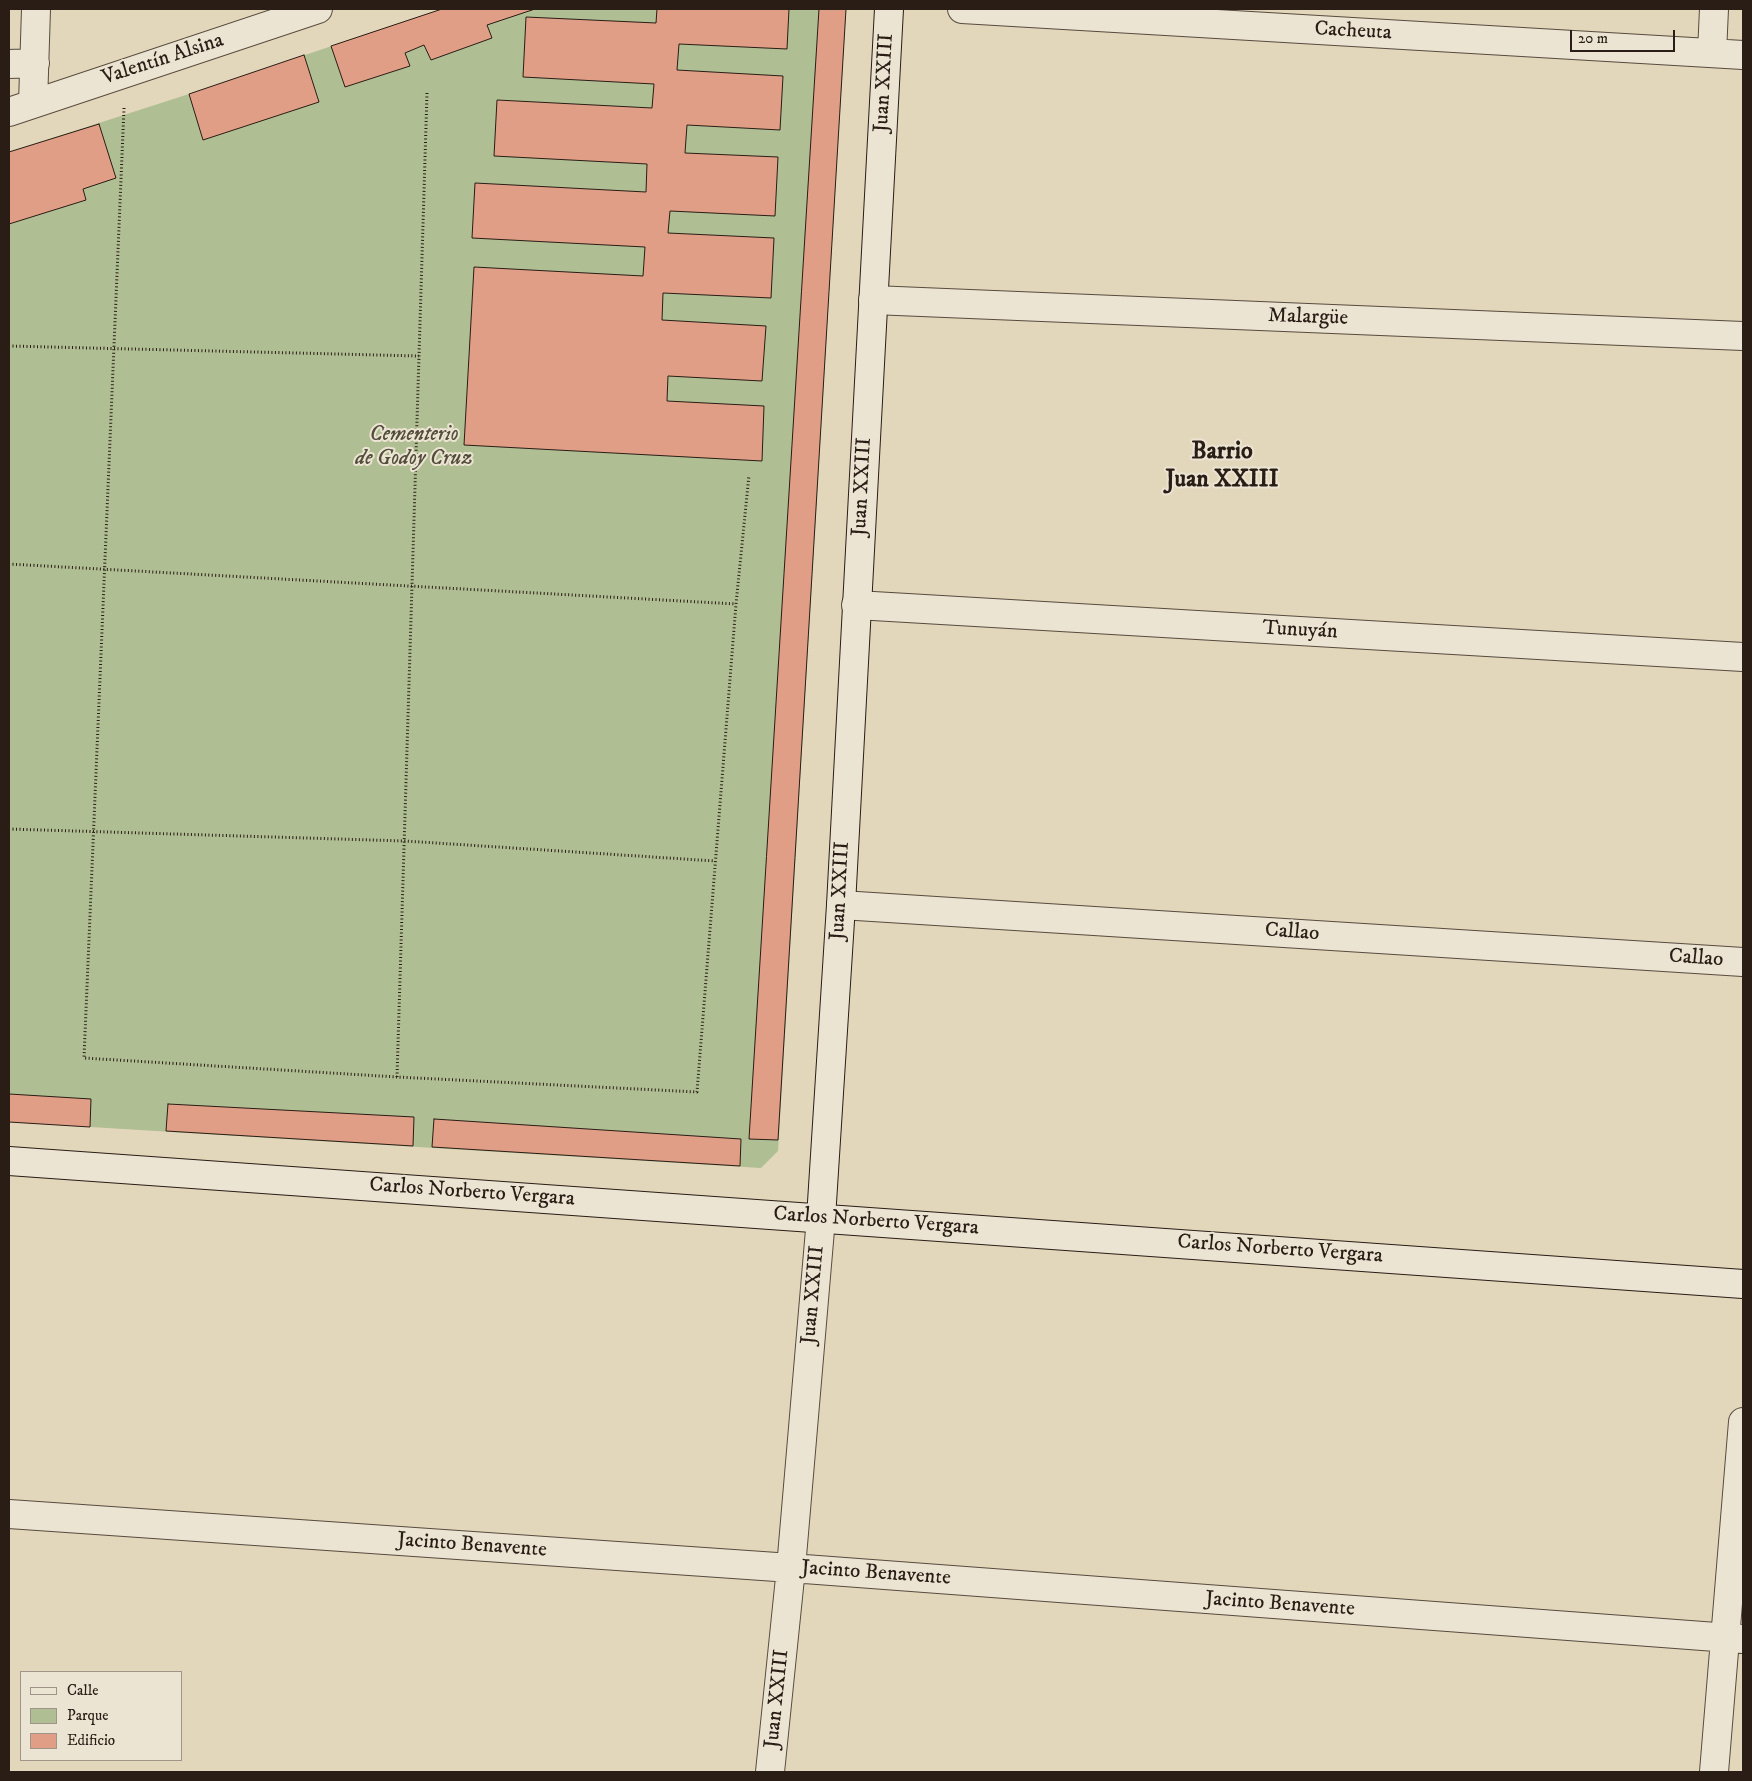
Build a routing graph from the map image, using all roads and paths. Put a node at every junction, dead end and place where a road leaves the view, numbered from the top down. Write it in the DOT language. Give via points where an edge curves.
graph roads {
  1 [pos="36,9"];
  2 [pos="318,9"];
  3 [pos="889,9"];
  4 [pos="962,9"];
  5 [pos="1714,9"];
  6 [pos="1712,53"];
  7 [pos="1743,55"];
  8 [pos="22,63"];
  9 [pos="128,72"];
  10 [pos="427,94"];
  11 [pos="21,108"];
  12 [pos="873,300"];
  13 [pos="1743,336"];
  14 [pos="9,346"];
  15 [pos="114,349"];
  16 [pos="419,356"];
  17 [pos="749,475"];
  18 [pos="9,564"];
  19 [pos="105,569"];
  20 [pos="412,586"];
  21 [pos="736,604"];
  22 [pos="856,605"];
  23 [pos="1743,657"];
  24 [pos="9,829"];
  25 [pos="94,832"];
  26 [pos="405,841"];
  27 [pos="715,861"];
  28 [pos="841,905"];
  29 [pos="1743,962"];
  30 [pos="397,1077"];
  31 [pos="9,1160"];
  32 [pos="821,1218"];
  33 [pos="1743,1284"];
  34 [pos="1743,1422"];
  35 [pos="9,1514"];
  36 [pos="791,1568"];
  37 [pos="1735,1638"];
  38 [pos="770,1772"];
  39 [pos="1714,1772"];
  1 -- 8 [label="street"];
  2 -- 9 [label="street, Valentín Alsina"];
  3 -- 12 [label="street, Juan XXIII"];
  4 -- 6 [label="street, Cacheuta"];
  5 -- 6 [label="street"];
  6 -- 7 [label="street, Cacheuta"];
  8 -- 11 [label="street"];
  9 -- 11 [label="street, Valentín Alsina"];
  9 -- 15 [label="path"];
  10 -- 16 [label="path"];
  12 -- 13 [label="street, Malargüe"];
  12 -- 22 [label="street, Juan XXIII"];
  14 -- 15 [label="path"];
  15 -- 16 [label="path"];
  15 -- 19 [label="path"];
  16 -- 20 [label="path"];
  17 -- 21 [label="path"];
  18 -- 19 [label="path"];
  19 -- 20 [label="path"];
  19 -- 25 [label="path"];
  20 -- 21 [label="path"];
  20 -- 26 [label="path"];
  21 -- 27 [label="path"];
  22 -- 23 [label="street, Tunuyán"];
  22 -- 28 [label="street, Juan XXIII"];
  24 -- 25 [label="path"];
  25 -- 26 [label="path"];
  25 -- 30 [label="path" via="84,1058"];
  26 -- 27 [label="path"];
  26 -- 30 [label="path"];
  27 -- 30 [label="path" via="697,1092"];
  28 -- 29 [label="street, Callao"];
  28 -- 32 [label="street, Juan XXIII"];
  31 -- 32 [label="street, Carlos Norberto Vergara"];
  32 -- 33 [label="street, Carlos Norberto Vergara"];
  32 -- 36 [label="street, Juan XXIII"];
  34 -- 37 [label="street"];
  35 -- 36 [label="street, Jacinto Benavente"];
  36 -- 37 [label="street, Jacinto Benavente"];
  36 -- 38 [label="street, Juan XXIII"];
  37 -- 39 [label="street"];
}
